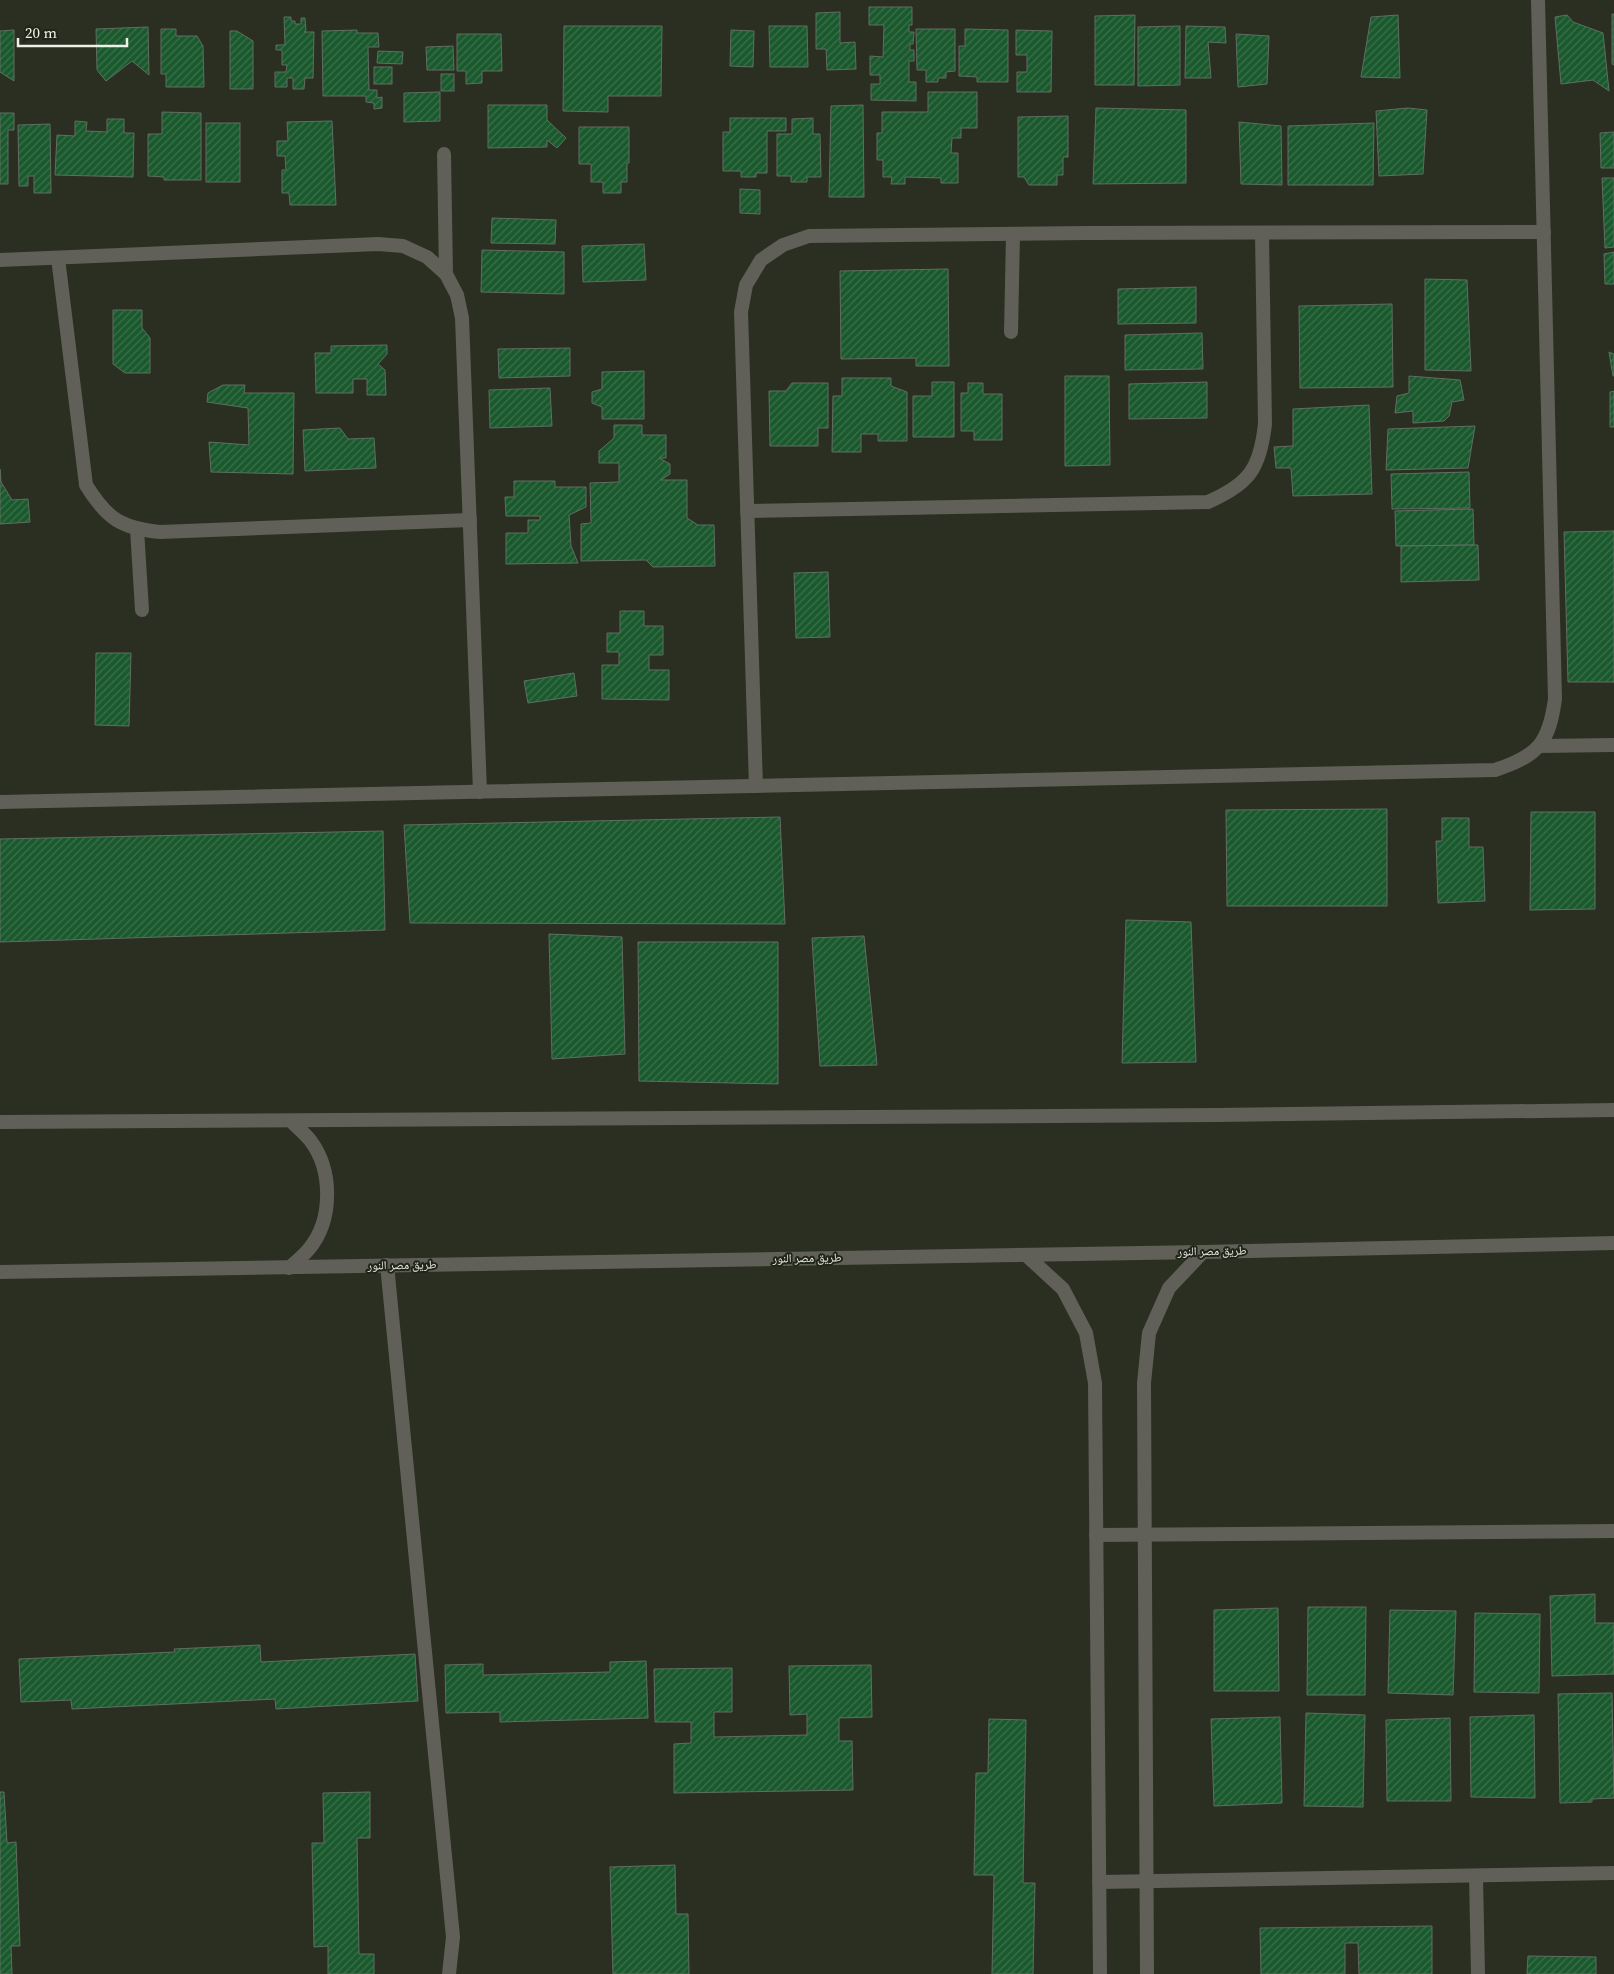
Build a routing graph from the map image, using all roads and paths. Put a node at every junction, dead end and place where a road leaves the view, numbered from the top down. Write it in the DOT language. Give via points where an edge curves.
graph roads {
  1 [pos="1538,0"];
  2 [pos="444,154"];
  3 [pos="1544,232"];
  4 [pos="1262,234"];
  5 [pos="1013,235"];
  6 [pos="58,258"];
  7 [pos="0,260"];
  8 [pos="446,274"];
  9 [pos="1011,332"];
  10 [pos="747,511"];
  11 [pos="470,520"];
  12 [pos="137,529"];
  13 [pos="142,610"];
  14 [pos="1614,745"];
  15 [pos="1539,746"];
  16 [pos="756,786"];
  17 [pos="480,792"];
  18 [pos="0,802"];
  19 [pos="1614,1110"];
  20 [pos="290,1121"];
  21 [pos="0,1122"];
  22 [pos="1614,1242"];
  23 [pos="1203,1252"];
  24 [pos="1026,1254"];
  25 [pos="387,1265"];
  26 [pos="290,1268"];
  27 [pos="0,1272"];
  28 [pos="1614,1531"];
  29 [pos="1096,1535"];
  30 [pos="1145,1535"];
  31 [pos="1614,1873"];
  32 [pos="1476,1876"];
  33 [pos="1099,1882"];
  34 [pos="1147,1882"];
  35 [pos="449,1974"];
  36 [pos="1100,1974"];
  37 [pos="1147,1974"];
  38 [pos="1478,1974"];
  1 -- 3 [label="street"];
  2 -- 8 [label="street"];
  3 -- 4 [label="street"];
  3 -- 15 [label="street" via="1555,699 1551,724"];
  4 -- 5 [label="street"];
  4 -- 10 [label="street" via="1265,424 1262,450 1251,473 1232,491 1208,502"];
  5 -- 9 [label="street"];
  5 -- 10 [label="street" via="809,236 783,244 761,260 746,285 741,312"];
  6 -- 7 [label="street"];
  6 -- 8 [label="street" via="378,244 403,246 427,257"];
  6 -- 12 [label="street" via="86,485 98,505 116,520"];
  8 -- 11 [label="street" via="457,295 462,318"];
  10 -- 16 [label="street"];
  11 -- 12 [label="street" via="160,532"];
  11 -- 17 [label="street"];
  12 -- 13 [label="street"];
  14 -- 15 [label="street"];
  15 -- 16 [label="street" via="1519,762 1495,770"];
  16 -- 17 [label="street"];
  17 -- 18 [label="street"];
  19 -- 20 [label="street"];
  20 -- 21 [label="street"];
  20 -- 26 [label="street" via="310,1141 324,1167 328,1195 323,1222 310,1248"];
  22 -- 23 [label="street, طريق مصر النور"];
  23 -- 24 [label="street, طريق مصر النور"];
  23 -- 30 [label="street" via="1169,1288 1149,1333 1144,1383"];
  24 -- 25 [label="street, طريق مصر النور"];
  24 -- 29 [label="street" via="1063,1289 1086,1333 1095,1383"];
  25 -- 26 [label="street, طريق مصر النور"];
  25 -- 35 [label="street" via="453,1937"];
  26 -- 27 [label="street, طريق مصر النور"];
  28 -- 30 [label="street"];
  29 -- 30 [label="street"];
  29 -- 33 [label="street"];
  30 -- 34 [label="street"];
  31 -- 32 [label="street"];
  32 -- 34 [label="street"];
  32 -- 38 [label="street"];
  33 -- 34 [label="street"];
  33 -- 36 [label="street"];
  34 -- 37 [label="street"];
}
